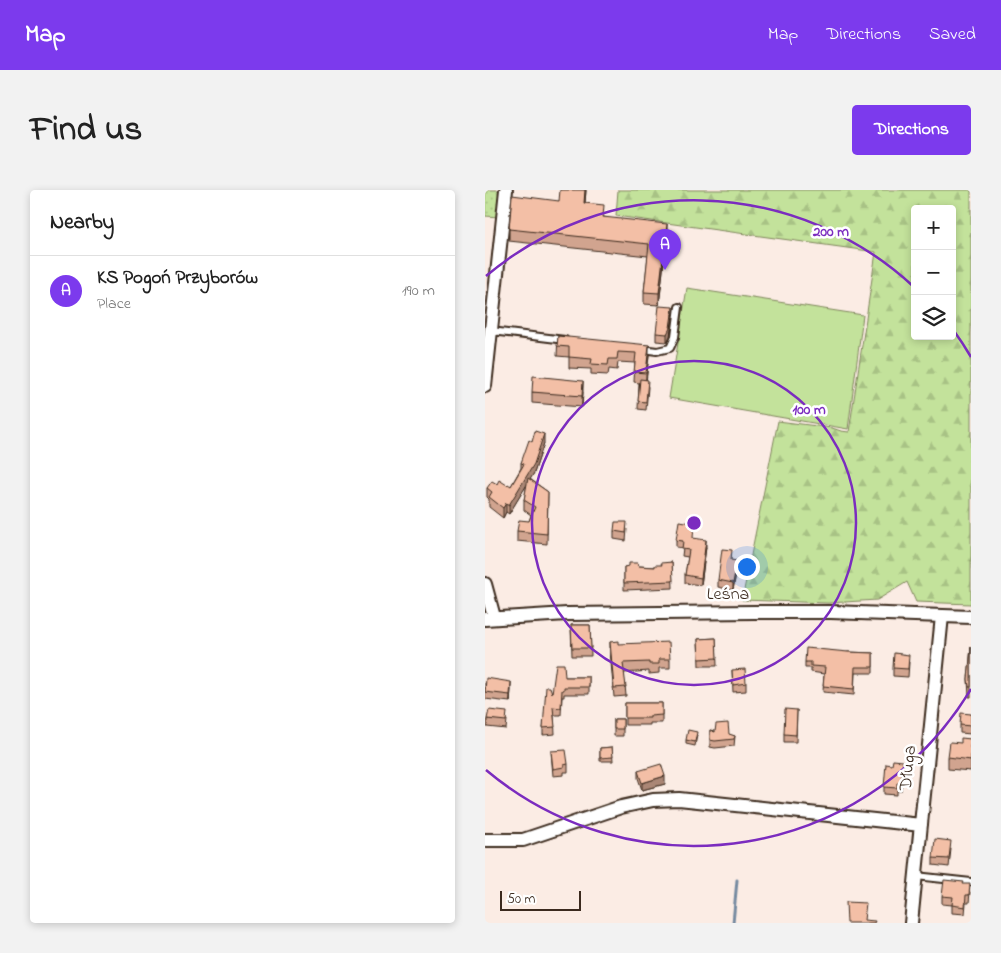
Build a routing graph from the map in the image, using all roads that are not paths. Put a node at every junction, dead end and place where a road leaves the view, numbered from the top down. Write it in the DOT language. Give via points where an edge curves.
graph roads {
  1 [pos="506,190"];
  2 [pos="679,306"];
  3 [pos="491,330"];
  4 [pos="569,340"];
  5 [pos="637,348"];
  6 [pos="485,386"];
  7 [pos="485,584"];
  8 [pos="942,616"];
  9 [pos="971,617"];
  10 [pos="489,618"];
  11 [pos="921,825"];
  12 [pos="485,840"];
  13 [pos="915,876"];
  14 [pos="971,882"];
  15 [pos="911,923"];
  1 -- 3 [label="street"];
  2 -- 5 [label="lane" via="675,337 670,348 657,351"];
  3 -- 4 [label="lane"];
  3 -- 6 [label="street"];
  7 -- 10 [label="street"];
  8 -- 9 [label="street, Leśna"];
  8 -- 10 [label="street, Leśna" via="772,612"];
  8 -- 11 [label="street, Długa"];
  11 -- 12 [label="street" via="679,799 653,800 621,807 523,840"];
  11 -- 13 [label="street, Długa"];
  13 -- 14 [label="lane"];
  13 -- 15 [label="street, Długa"];
}
